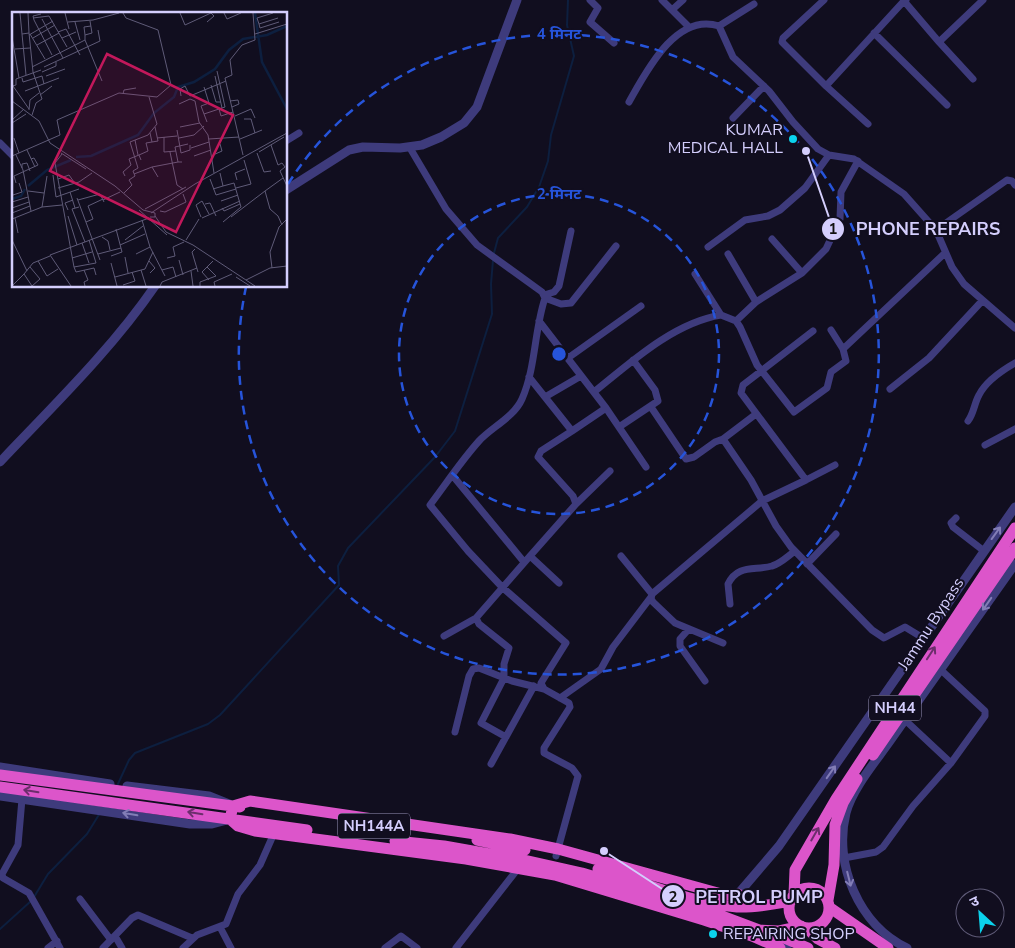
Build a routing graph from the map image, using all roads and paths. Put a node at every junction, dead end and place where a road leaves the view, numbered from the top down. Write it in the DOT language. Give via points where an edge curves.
graph roads {
  1 [pos="517,0"];
  2 [pos="590,0"];
  3 [pos="662,0"];
  4 [pos="683,0"];
  5 [pos="824,0"];
  6 [pos="983,0"];
  7 [pos="905,1"];
  8 [pos="754,4"];
  9 [pos="673,9"];
  10 [pos="719,26"];
  11 [pos="689,27"];
  12 [pos="874,33"];
  13 [pos="939,42"];
  14 [pos="614,43"];
  15 [pos="973,78"];
  16 [pos="764,86"];
  17 [pos="826,86"];
  18 [pos="629,102"];
  19 [pos="947,105"];
  20 [pos="732,118"];
  21 [pos="868,124"];
  22 [pos="299,133"];
  23 [pos="288,140"];
  24 [pos="0,143"];
  25 [pos="410,148"];
  26 [pos="12,155"];
  27 [pos="829,155"];
  28 [pos="858,161"];
  29 [pos="1015,185"];
  30 [pos="288,189"];
  31 [pos="936,230"];
  32 [pos="571,231"];
  33 [pos="772,239"];
  34 [pos="616,246"];
  35 [pos="708,247"];
  36 [pos="945,253"];
  37 [pos="728,254"];
  38 [pos="802,273"];
  39 [pos="696,274"];
  40 [pos="154,288"];
  41 [pos="545,297"];
  42 [pos="982,301"];
  43 [pos="756,302"];
  44 [pos="641,306"];
  45 [pos="721,315"];
  46 [pos="539,321"];
  47 [pos="736,321"];
  48 [pos="1013,323"];
  49 [pos="831,330"];
  50 [pos="812,331"];
  51 [pos="843,349"];
  52 [pos="568,358"];
  53 [pos="633,360"];
  54 [pos="1015,363"];
  55 [pos="762,370"];
  56 [pos="581,376"];
  57 [pos="529,377"];
  58 [pos="890,389"];
  59 [pos="594,392"];
  60 [pos="545,397"];
  61 [pos="651,407"];
  62 [pos="606,408"];
  63 [pos="756,414"];
  64 [pos="968,421"];
  65 [pos="619,427"];
  66 [pos="1015,429"];
  67 [pos="572,431"];
  68 [pos="723,439"];
  69 [pos="985,445"];
  70 [pos="0,462"];
  71 [pos="835,465"];
  72 [pos="646,467"];
  73 [pos="610,471"];
  74 [pos="453,476"];
  75 [pos="806,480"];
  76 [pos="762,501"];
  77 [pos="576,504"];
  78 [pos="1015,507"];
  79 [pos="956,518"];
  80 [pos="1015,528"];
  81 [pos="836,534"];
  82 [pos="1015,548"];
  83 [pos="795,551"];
  84 [pos="984,551"];
  85 [pos="530,556"];
  86 [pos="621,556"];
  87 [pos="524,562"];
  88 [pos="807,564"];
  89 [pos="1015,564"];
  90 [pos="559,583"];
  91 [pos="502,587"];
  92 [pos="651,595"];
  93 [pos="730,604"];
  94 [pos="476,618"];
  95 [pos="688,630"];
  96 [pos="444,636"];
  97 [pos="923,638"];
  98 [pos="723,643"];
  99 [pos="941,670"];
  100 [pos="504,678"];
  101 [pos="705,681"];
  102 [pos="534,686"];
  103 [pos="544,689"];
  104 [pos="560,698"];
  105 [pos="905,720"];
  106 [pos="455,732"];
  107 [pos="506,737"];
  108 [pos="951,763"];
  109 [pos="490,764"];
  110 [pos="0,767"];
  111 [pos="0,775"];
  112 [pos="108,786"];
  113 [pos="0,787"];
  114 [pos="0,796"];
  115 [pos="22,800"];
  116 [pos="96,805"];
  117 [pos="233,806"];
  118 [pos="230,819"];
  119 [pos="276,830"];
  120 [pos="557,853"];
  121 [pos="844,858"];
  122 [pos="521,864"];
  123 [pos="541,868"];
  124 [pos="624,868"];
  125 [pos="584,869"];
  126 [pos="631,883"];
  127 [pos="738,894"];
  128 [pos="792,898"];
  129 [pos="80,899"];
  130 [pos="639,899"];
  131 [pos="829,904"];
  132 [pos="804,927"];
  133 [pos="220,928"];
  134 [pos="769,932"];
  135 [pos="113,938"];
  136 [pos="192,938"];
  137 [pos="57,941"];
  138 [pos="788,944"];
  139 [pos="48,948"];
  140 [pos="60,948"];
  141 [pos="103,948"];
  142 [pos="122,948"];
  143 [pos="183,948"];
  144 [pos="231,948"];
  145 [pos="385,948"];
  146 [pos="417,948"];
  147 [pos="456,948"];
  148 [pos="780,948"];
  149 [pos="808,948"];
  150 [pos="835,948"];
  151 [pos="888,948"];
  152 [pos="907,948"];
  1 -- 25 [label="street" via="472,115 441,137"];
  2 -- 14 [label="street" via="598,8 590,22"];
  3 -- 9 [label="street"];
  4 -- 9 [label="street"];
  5 -- 17 [label="street" via="782,42"];
  6 -- 13 [label="street"];
  7 -- 12 [label="street"];
  7 -- 13 [label="street"];
  8 -- 10 [label="street"];
  9 -- 11 [label="street"];
  10 -- 11 [label="street"];
  10 -- 16 [label="street" via="733,57"];
  11 -- 18 [label="street" via="657,55"];
  12 -- 17 [label="street"];
  12 -- 19 [label="street"];
  13 -- 15 [label="street"];
  16 -- 20 [label="street"];
  16 -- 27 [label="street" via="818,150"];
  17 -- 21 [label="street"];
  22 -- 23 [label="street"];
  24 -- 26 [label="street"];
  25 -- 30 [label="street" via="363,147 349,150"];
  25 -- 41 [label="street" via="446,209 477,244"];
  27 -- 28 [label="street"];
  27 -- 35 [label="street" via="805,188 780,210 746,220"];
  28 -- 31 [label="street" via="904,194"];
  28 -- 38 [label="street" via="841,192 840,219 831,242"];
  29 -- 31 [label="street" via="1007,180"];
  31 -- 36 [label="street"];
  32 -- 41 [label="street" via="559,286"];
  33 -- 38 [label="street"];
  34 -- 41 [label="street" via="571,303 561,304"];
  36 -- 42 [label="street" via="959,277"];
  36 -- 51 [label="street"];
  37 -- 43 [label="street"];
  38 -- 43 [label="street"];
  39 -- 45 [label="street"];
  40 -- 70 [label="street" via="136,313"];
  41 -- 46 [label="street"];
  42 -- 48 [label="street"];
  42 -- 58 [label="street" via="929,358"];
  43 -- 47 [label="street"];
  44 -- 52 [label="street"];
  45 -- 47 [label="street"];
  45 -- 53 [label="street" via="681,330"];
  46 -- 52 [label="street"];
  46 -- 57 [label="street"];
  47 -- 55 [label="street"];
  49 -- 51 [label="street"];
  50 -- 55 [label="street"];
  51 -- 55 [label="street" via="846,361 831,372 827,388 797,412 792,412"];
  52 -- 56 [label="street"];
  53 -- 59 [label="street"];
  53 -- 61 [label="street" via="658,397"];
  54 -- 64 [label="street" via="990,381 978,396 974,413"];
  55 -- 63 [label="street" via="741,389"];
  56 -- 59 [label="street"];
  56 -- 60 [label="street"];
  57 -- 60 [label="street"];
  57 -- 74 [label="street" via="518,405 478,442"];
  59 -- 62 [label="street"];
  60 -- 67 [label="street"];
  61 -- 65 [label="street"];
  61 -- 68 [label="street" via="686,459"];
  62 -- 65 [label="street"];
  62 -- 67 [label="street"];
  63 -- 68 [label="street"];
  63 -- 75 [label="street"];
  65 -- 72 [label="street"];
  66 -- 69 [label="street"];
  67 -- 77 [label="street" via="540,451 538,457 573,496"];
  68 -- 76 [label="street"];
  71 -- 75 [label="street"];
  73 -- 77 [label="street"];
  74 -- 87 [label="street"];
  74 -- 91 [label="street" via="430,505"];
  75 -- 76 [label="street"];
  76 -- 83 [label="street"];
  76 -- 92 [label="street"];
  77 -- 85 [label="street"];
  84 -- 78 [label="street, one-way"];
  79 -- 84 [label="street" via="951,523 953,527"];
  128 -- 80 [label="highway, Jammu Bypass / NH44, one-way" via="795,870 836,799"];
  81 -- 88 [label="street"];
  82 -- 131 [label="highway, Jammu Bypass / NH44" via="843,803 836,824"];
  83 -- 88 [label="street"];
  83 -- 93 [label="street" via="774,566 746,568 733,576 728,584"];
  84 -- 97 [label="street"];
  85 -- 87 [label="street"];
  85 -- 90 [label="street"];
  86 -- 92 [label="street"];
  87 -- 91 [label="street"];
  88 -- 97 [label="street" via="878,635 884,638 905,627"];
  89 -- 99 [label="street, one-way"];
  91 -- 94 [label="street"];
  91 -- 103 [label="street" via="566,643 542,680"];
  92 -- 95 [label="street" via="671,619"];
  92 -- 104 [label="street" via="601,669"];
  94 -- 96 [label="street"];
  94 -- 100 [label="street" via="509,648"];
  95 -- 98 [label="street"];
  95 -- 101 [label="street" via="680,639 680,646"];
  127 -- 97 [label="street, one-way" via="779,846"];
  99 -- 105 [label="street"];
  99 -- 108 [label="street" via="986,713"];
  100 -- 102 [label="street"];
  100 -- 106 [label="street" via="479,668 473,669"];
  100 -- 107 [label="street" via="481,723"];
  102 -- 103 [label="street"];
  102 -- 107 [label="street"];
  103 -- 104 [label="street"];
  104 -- 120 [label="street" via="570,707 543,750 575,770 578,776"];
  105 -- 108 [label="street"];
  105 -- 121 [label="street" via="846,812"];
  107 -- 109 [label="street"];
  108 -- 121 [label="street" via="880,850"];
  110 -- 112 [label="street"];
  111 -- 112 [label="highway, NH144A"];
  112 -- 117 [label="highway, NH144A"];
  116 -- 113 [label="highway, NH144A, one-way"];
  114 -- 115 [label="street"];
  115 -- 116 [label="street"];
  115 -- 137 [label="street" via="18,845 2,874 5,880 29,893"];
  118 -- 116 [label="highway, NH144A, one-way"];
  117 -- 118 [label="highway"];
  117 -- 120 [label="highway, NH144A"];
  118 -- 119 [label="highway, NH144A"];
  119 -- 122 [label="highway, NH144A" via="444,846"];
  119 -- 133 [label="street" via="260,864 238,894 228,920"];
  120 -- 124 [label="highway"];
  120 -- 125 [label="highway, NH144A"];
  121 -- 152 [label="street, one-way" via="852,890 876,924"];
  122 -- 123 [label="highway, NH144A"];
  122 -- 147 [label="street"];
  123 -- 125 [label="highway, NH144A"];
  123 -- 130 [label="highway"];
  124 -- 126 [label="highway"];
  124 -- 127 [label="highway" via="725,895"];
  125 -- 126 [label="highway, NH144A"];
  126 -- 128 [label="highway, NH144A" via="728,906 749,907"];
  126 -- 130 [label="highway"];
  126 -- 134 [label="highway, NH144A"];
  128 -- 131 [label="highway" via="799,891 812,888 819,890"];
  128 -- 132 [label="highway, NH44" via="791,916"];
  129 -- 135 [label="street"];
  130 -- 148 [label="highway"];
  131 -- 132 [label="highway, NH44" via="825,920"];
  131 -- 151 [label="highway"];
  132 -- 134 [label="highway, NH144A"];
  132 -- 138 [label="street"];
  132 -- 150 [label="highway, NH44"];
  133 -- 136 [label="street"];
  133 -- 144 [label="street"];
  134 -- 138 [label="highway"];
  135 -- 136 [label="street" via="138,915"];
  135 -- 141 [label="street"];
  135 -- 142 [label="street"];
  136 -- 143 [label="street"];
  137 -- 139 [label="street"];
  137 -- 140 [label="street"];
  138 -- 149 [label="highway"];
  145 -- 146 [label="street" via="401,936"];
}
